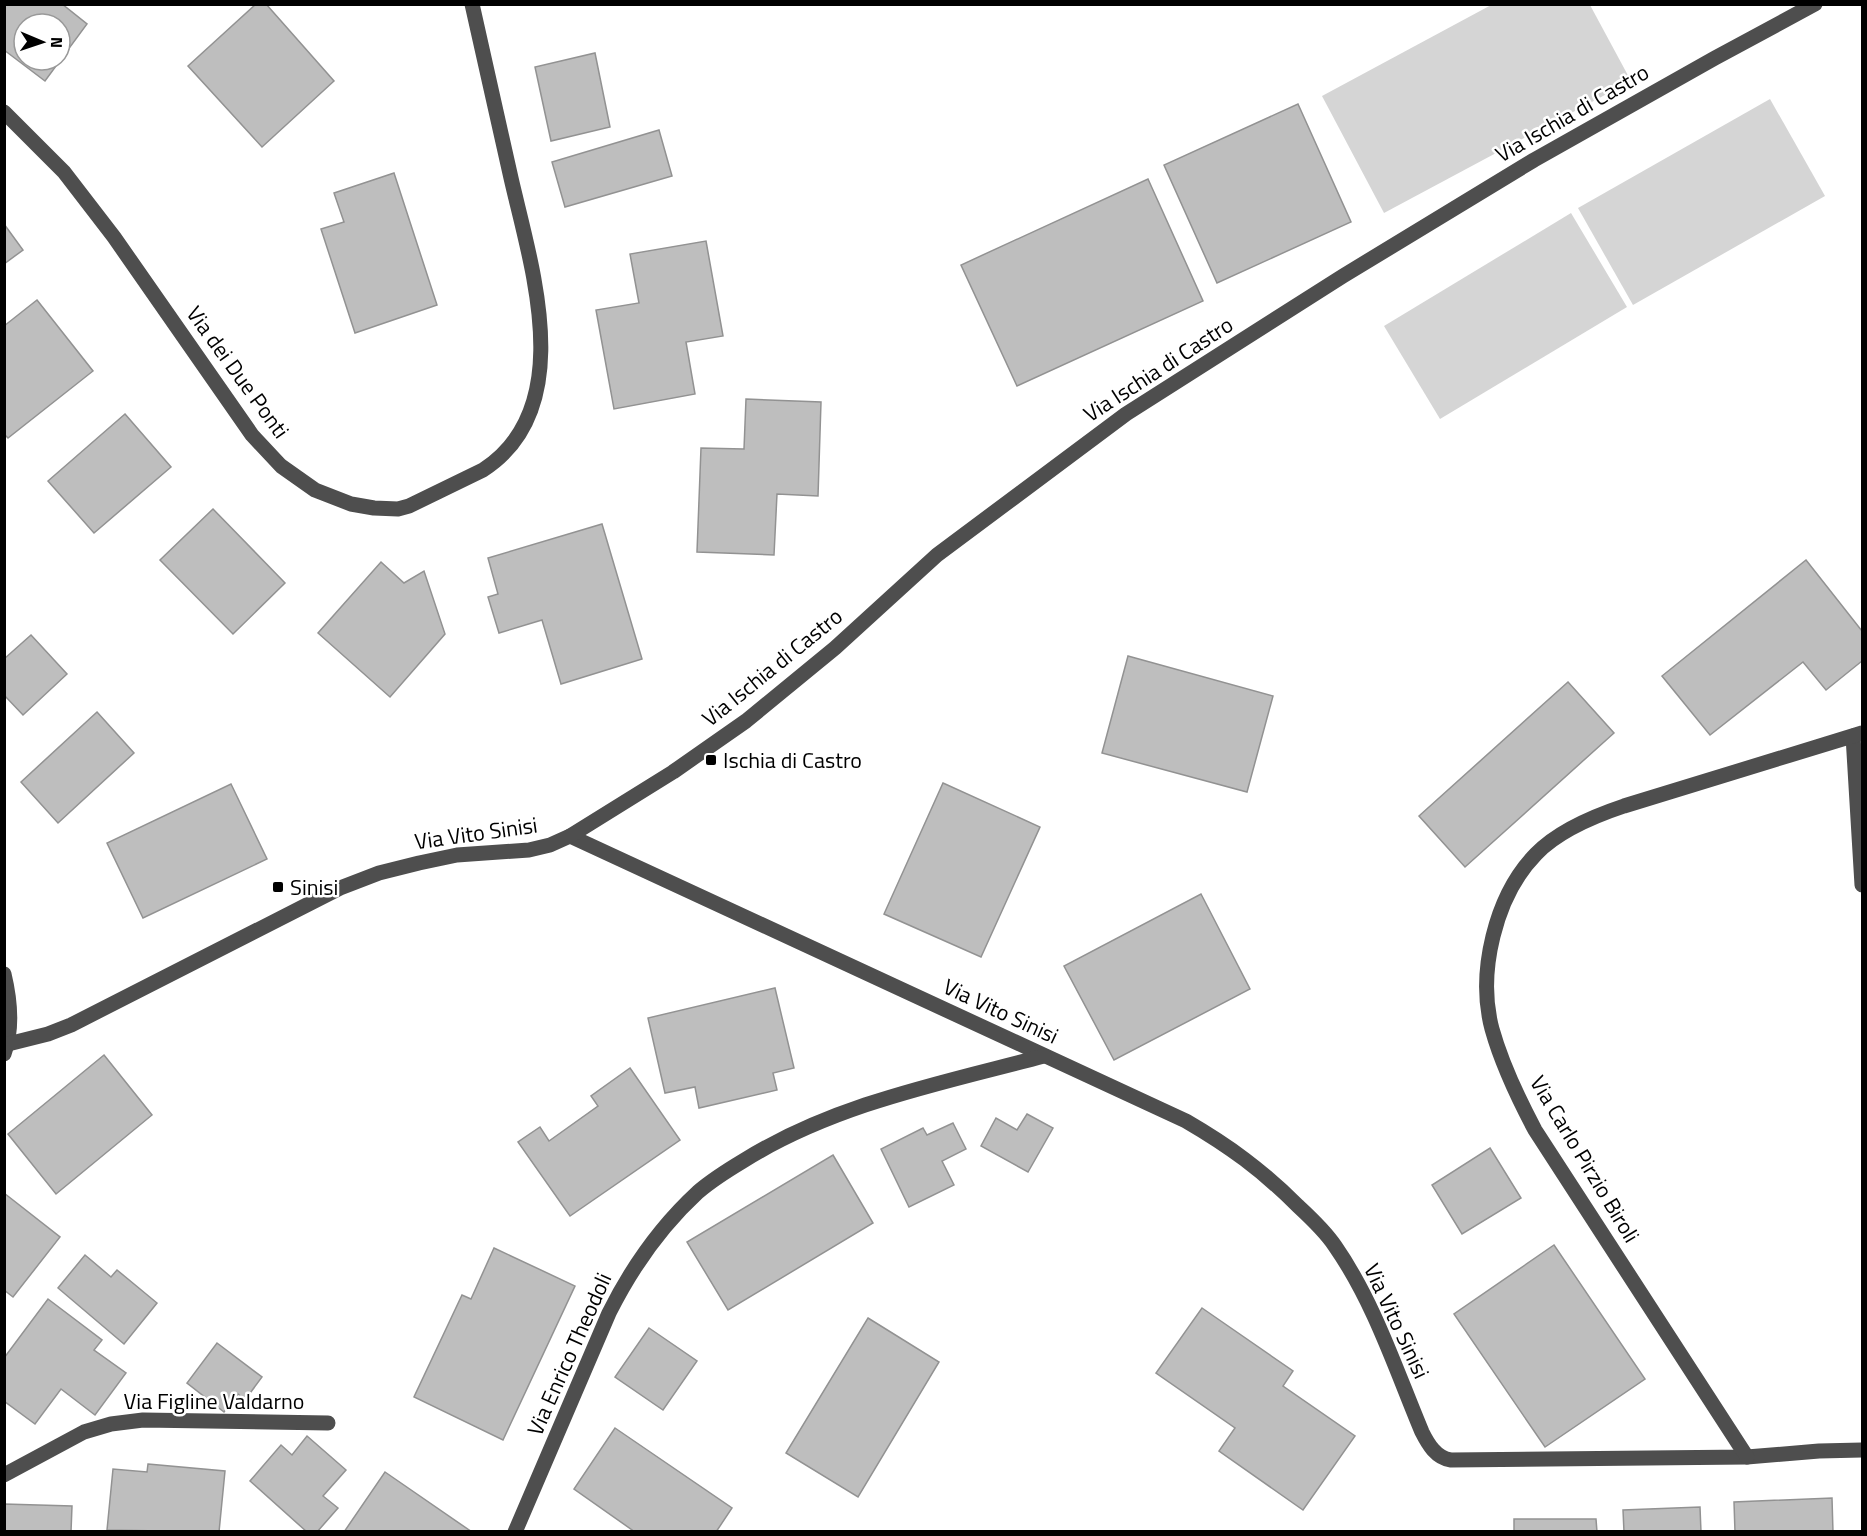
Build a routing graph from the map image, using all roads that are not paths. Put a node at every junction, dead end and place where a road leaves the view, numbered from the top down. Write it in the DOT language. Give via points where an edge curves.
graph roads {
  1 [pos="472,4"];
  2 [pos="1815,4"];
  3 [pos="4,112"];
  4 [pos="1858,735"];
  5 [pos="570,837"];
  6 [pos="1863,885"];
  7 [pos="4,974"];
  8 [pos="6,1049"];
  9 [pos="1044,1056"];
  10 [pos="328,1423"];
  11 [pos="1863,1450"];
  12 [pos="1746,1457"];
  13 [pos="4,1474"];
  14 [pos="515,1532"];
  1 -- 3 [label="street, Via dei Due Ponti" via="538,294 540,365 531,408 502,456 483,470 409,506 386,509 351,504 315,490 281,466 252,435 64,172"];
  2 -- 5 [label="street, Via Ischia di Castro" via="1534,160 1126,414 937,555 746,722"];
  4 -- 6 [label="street"];
  4 -- 12 [label="street, Via Carlo Pirzio Biroli" via="1624,806 1557,837 1536,853 1512,886 1491,947 1491,1028 1517,1097"];
  5 -- 8 [label="street, Via Vito Sinisi" via="529,850 457,855 379,873 340,888 71,1025"];
  5 -- 9 [label="street, Via Vito Sinisi"];
  7 -- 8 [label="street" via="9,1007"];
  9 -- 12 [label="street, Via Vito Sinisi" via="1186,1120 1214,1137 1270,1178 1316,1223 1335,1245 1365,1297 1422,1432 1442,1458"];
  9 -- 14 [label="street, Via Enrico Theodoli" via="868,1103 764,1148 700,1191 654,1239 621,1287"];
  10 -- 13 [label="street, Via Figline Valdarno" via="143,1420 111,1424 84,1432"];
  11 -- 12 [label="street, Via Vito Sinisi"];
}
